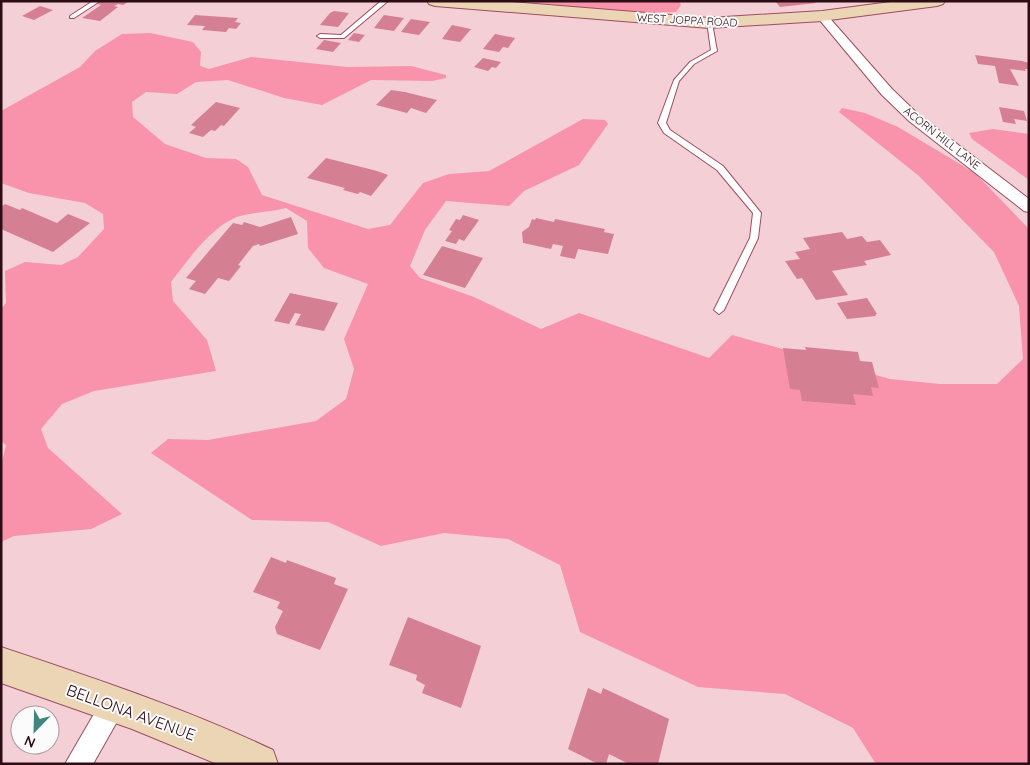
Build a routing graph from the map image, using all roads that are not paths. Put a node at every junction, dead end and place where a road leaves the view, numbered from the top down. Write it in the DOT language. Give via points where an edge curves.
graph roads {
  1 [pos="97,1"];
  2 [pos="385,1"];
  3 [pos="435,1"];
  4 [pos="937,1"];
  5 [pos="822,16"];
  6 [pos="72,17"];
  7 [pos="708,22"];
  8 [pos="320,36"];
  9 [pos="1029,207"];
  10 [pos="719,310"];
  11 [pos="1,665"];
  12 [pos="114,704"];
  13 [pos="78,764"];
  14 [pos="259,764"];
  1 -- 6 [label="lane"];
  2 -- 8 [label="lane" via="342,38"];
  3 -- 7 [label="street, WEST JOPPA ROAD"];
  4 -- 5 [label="street, WEST JOPPA ROAD"];
  5 -- 7 [label="street, WEST JOPPA ROAD" via="762,22"];
  5 -- 9 [label="street, ACORN HILL LANE" via="887,92 914,118"];
  7 -- 10 [label="lane" via="714,51 692,63 676,82 662,123 666,132 720,168 758,214 754,238"];
  11 -- 12 [label="street, BELLONA AVENUE"];
  12 -- 13 [label="street"];
  12 -- 14 [label="street, BELLONA AVENUE" via="230,749"];
}
